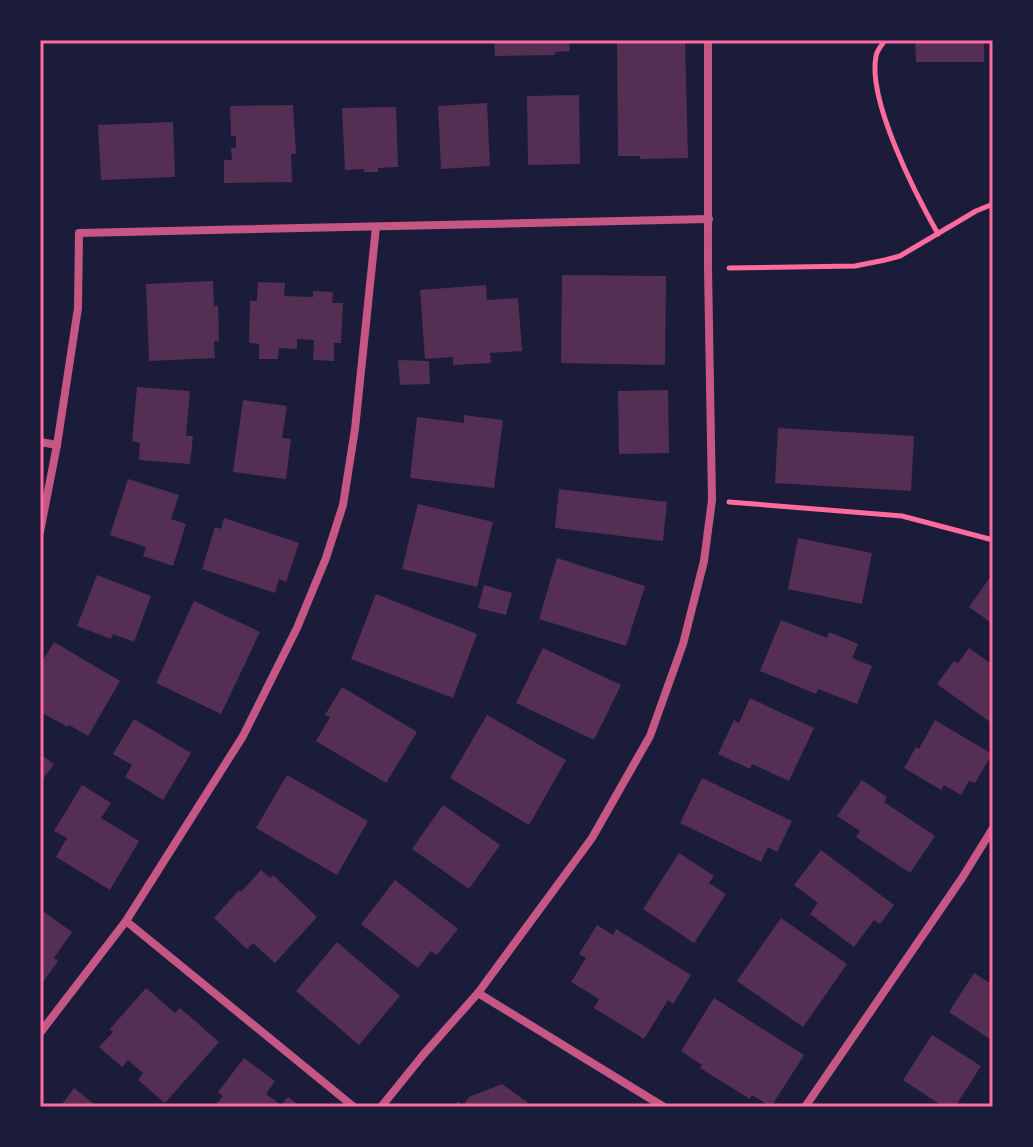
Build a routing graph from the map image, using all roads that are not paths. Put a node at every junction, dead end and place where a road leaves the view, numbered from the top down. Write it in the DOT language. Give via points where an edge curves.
graph roads {
  1 [pos="708,40"];
  2 [pos="709,219"];
  3 [pos="376,227"];
  4 [pos="40,442"];
  5 [pos="57,445"];
  6 [pos="40,532"];
  7 [pos="993,828"];
  8 [pos="126,921"];
  9 [pos="478,993"];
  10 [pos="40,1033"];
  11 [pos="354,1107"];
  12 [pos="381,1107"];
  13 [pos="664,1107"];
  14 [pos="805,1107"];
  1 -- 2 [label="street"];
  2 -- 3 [label="street"];
  2 -- 9 [label="street" via="712,500 704,561 683,644 650,736 592,838"];
  3 -- 5 [label="street" via="79,233 78,308"];
  3 -- 8 [label="street" via="355,429 343,505 326,558 243,736"];
  4 -- 5 [label="street"];
  5 -- 6 [label="street"];
  7 -- 14 [label="street"];
  8 -- 10 [label="street"];
  8 -- 11 [label="street"];
  9 -- 12 [label="street"];
  9 -- 13 [label="street"];
}
